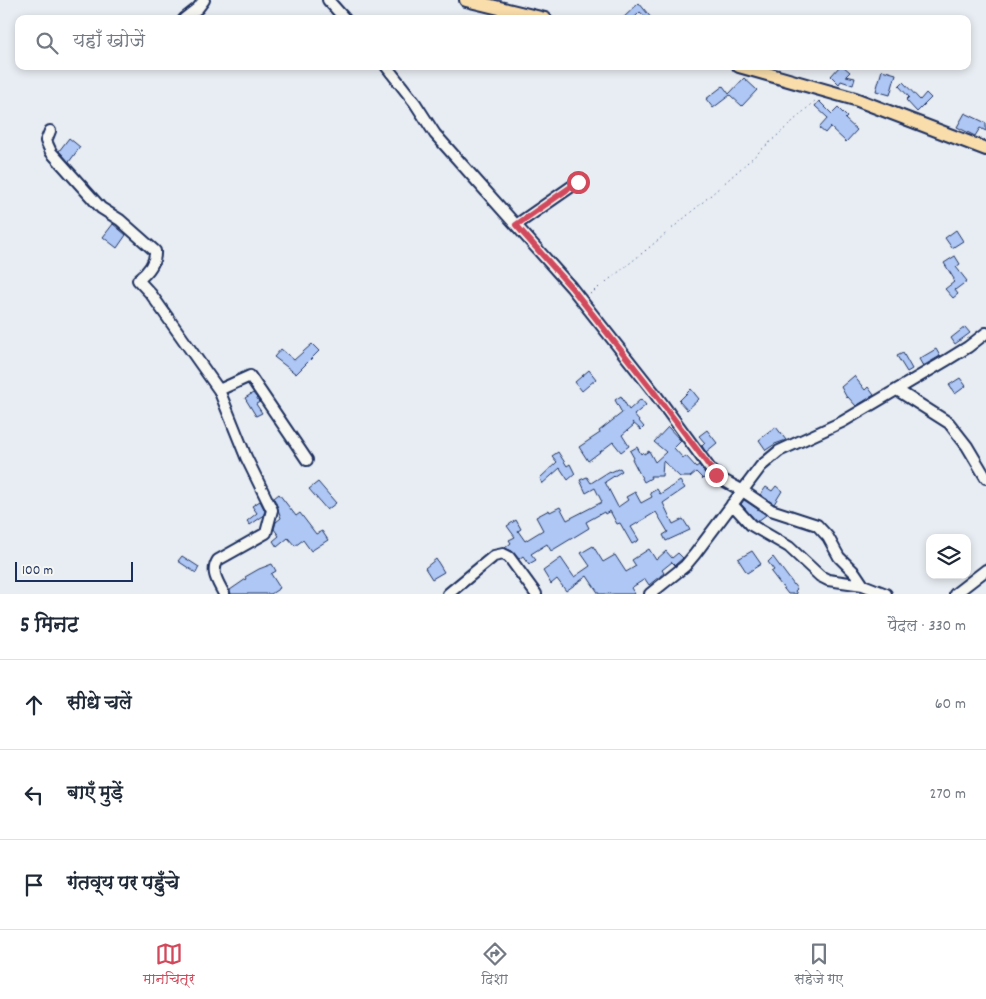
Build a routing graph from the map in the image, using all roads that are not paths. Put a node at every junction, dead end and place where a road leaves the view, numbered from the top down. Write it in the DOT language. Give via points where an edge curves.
graph roads {
  1 [pos="204,0"];
  2 [pos="328,0"];
  3 [pos="466,0"];
  4 [pos="189,15"];
  5 [pos="341,15"];
  6 [pos="528,15"];
  7 [pos="389,70"];
  8 [pos="753,70"];
  9 [pos="50,131"];
  10 [pos="986,149"];
  11 [pos="578,182"];
  12 [pos="516,225"];
  13 [pos="986,333"];
  14 [pos="219,390"];
  15 [pos="897,390"];
  16 [pos="307,460"];
  17 [pos="986,478"];
  18 [pos="743,491"];
  19 [pos="732,504"];
  20 [pos="986,570"];
  21 [pos="862,585"];
  22 [pos="224,594"];
  23 [pos="448,594"];
  24 [pos="536,594"];
  25 [pos="650,594"];
  26 [pos="886,594"];
  27 [pos="955,594"];
  1 -- 4 [label="street"];
  2 -- 5 [label="street"];
  3 -- 6 [label="main road"];
  7 -- 12 [label="street" via="435,134"];
  8 -- 10 [label="main road" via="855,99"];
  9 -- 14 [label="street" via="46,141 51,152 101,208 155,251 156,257 138,280"];
  11 -- 12 [label="street"];
  12 -- 18 [label="street" via="581,300 711,470"];
  13 -- 15 [label="street"];
  14 -- 16 [label="street" via="250,376"];
  14 -- 22 [label="street" via="272,510 266,534 218,560 214,566"];
  15 -- 17 [label="street" via="948,423 967,446"];
  15 -- 18 [label="street" via="842,422 779,451 761,466"];
  18 -- 19 [label="street"];
  18 -- 21 [label="street" via="771,510 817,525"];
  19 -- 21 [label="street" via="751,525 789,547 820,576"];
  19 -- 25 [label="street" via="685,566"];
  20 -- 27 [label="street"];
  21 -- 26 [label="street"];
  23 -- 24 [label="street" via="494,556 503,554 509,557"];
}
